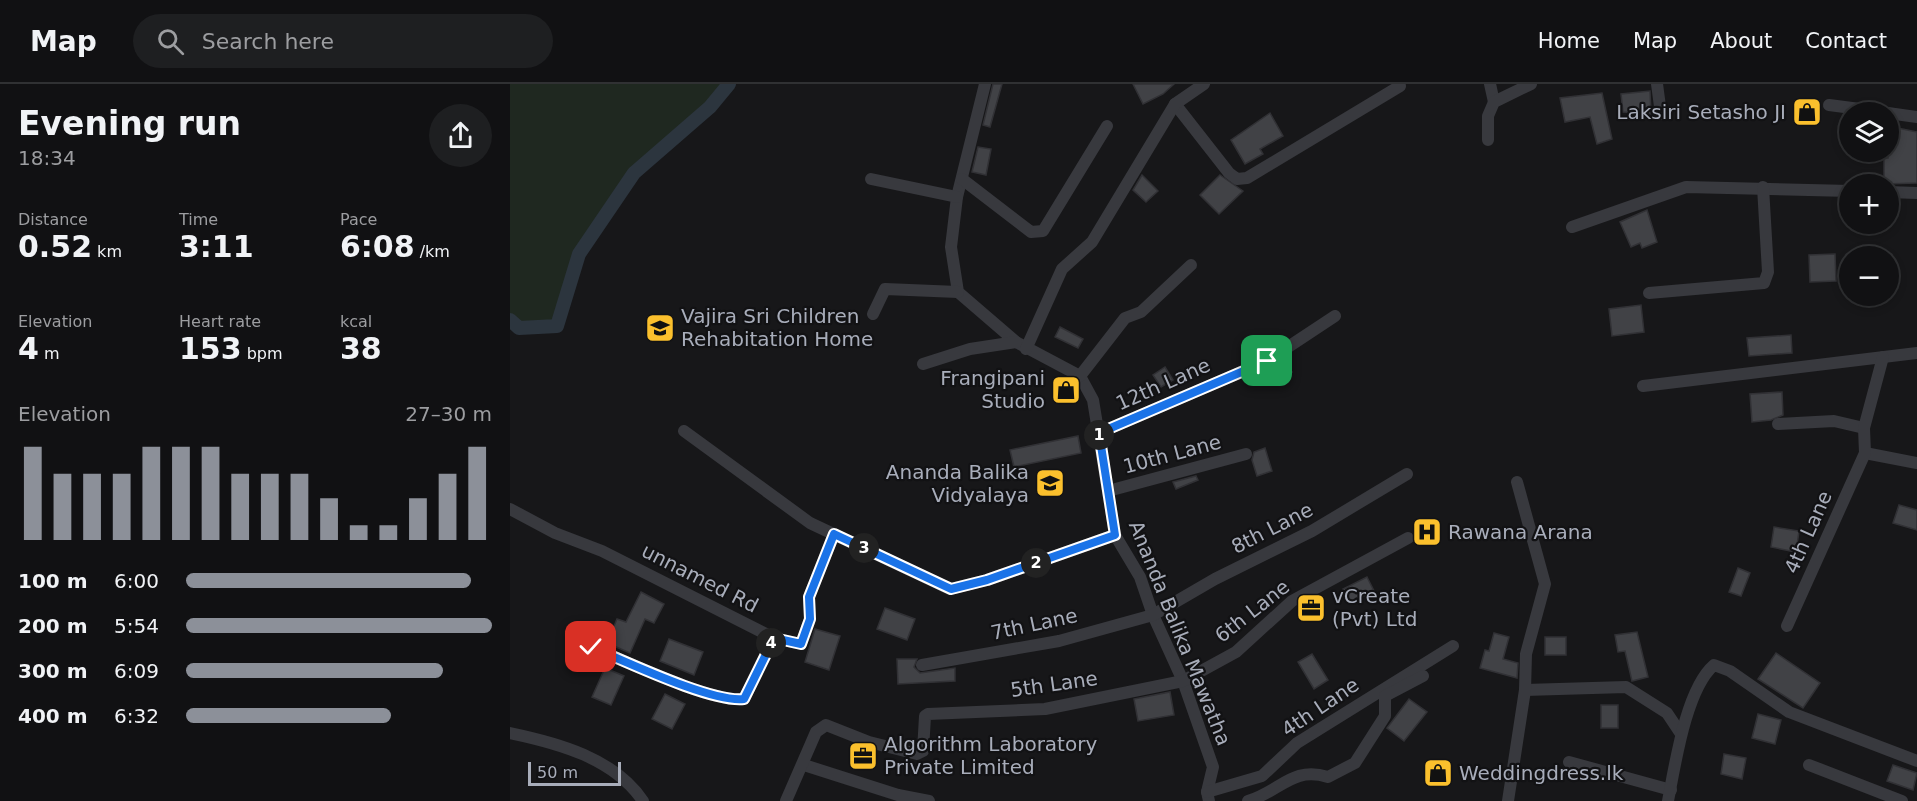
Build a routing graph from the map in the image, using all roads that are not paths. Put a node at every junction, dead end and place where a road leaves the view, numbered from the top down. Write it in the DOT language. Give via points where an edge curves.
graph roads {
  1 [pos="985,84"];
  2 [pos="1399,84"];
  3 [pos="1490,84"];
  4 [pos="1531,84"];
  5 [pos="1657,84"];
  6 [pos="1198,86"];
  7 [pos="1494,102"];
  8 [pos="1175,104"];
  9 [pos="1829,105"];
  10 [pos="1839,106"];
  11 [pos="1661,114"];
  12 [pos="1899,115"];
  13 [pos="1917,117"];
  14 [pos="1107,126"];
  15 [pos="1488,140"];
  16 [pos="871,179"];
  17 [pos="962,179"];
  18 [pos="1763,187"];
  19 [pos="1839,190"];
  20 [pos="1899,192"];
  21 [pos="1917,193"];
  22 [pos="957,197"];
  23 [pos="1572,227"];
  24 [pos="1191,266"];
  25 [pos="958,292"];
  26 [pos="1649,293"];
  27 [pos="873,314"];
  28 [pos="1335,316"];
  29 [pos="1021,346"];
  30 [pos="1917,353"];
  31 [pos="1883,357"];
  32 [pos="923,364"];
  33 [pos="1080,376"];
  34 [pos="1642,386"];
  35 [pos="1778,424"];
  36 [pos="1864,428"];
  37 [pos="684,431"];
  38 [pos="1099,433"];
  39 [pos="1865,453"];
  40 [pos="1246,454"];
  41 [pos="1917,463"];
  42 [pos="1407,474"];
  43 [pos="1517,482"];
  44 [pos="1108,491"];
  45 [pos="510,509"];
  46 [pos="834,534"];
  47 [pos="1115,535"];
  48 [pos="1408,538"];
  49 [pos="1153,615"];
  50 [pos="1787,626"];
  51 [pos="774,638"];
  52 [pos="1453,646"];
  53 [pos="591,647"];
  54 [pos="922,665"];
  55 [pos="1423,676"];
  56 [pos="1183,681"];
  57 [pos="1525,690"];
  58 [pos="510,733"];
  59 [pos="1682,734"];
  60 [pos="1917,761"];
  61 [pos="1569,762"];
  62 [pos="804,765"];
  63 [pos="1809,765"];
  64 [pos="1208,796"];
  65 [pos="1670,796"];
  66 [pos="643,801"];
  67 [pos="786,801"];
  68 [pos="929,801"];
  69 [pos="1248,801"];
  70 [pos="1508,801"];
  71 [pos="1902,801"];
  1 -- 17 [label="street"];
  2 -- 8 [label="street" via="1247,178 1229,174"];
  3 -- 7 [label="street"];
  4 -- 7 [label="street"];
  5 -- 11 [label="street"];
  6 -- 8 [label="street"];
  7 -- 15 [label="street" via="1488,116"];
  8 -- 29 [label="street" via="1092,242 1062,269"];
  9 -- 10 [label="street"];
  12 -- 13 [label="street"];
  14 -- 17 [label="street" via="1043,231 1031,232"];
  16 -- 22 [label="street"];
  17 -- 22 [label="street"];
  18 -- 19 [label="street"];
  18 -- 23 [label="street" via="1686,186"];
  18 -- 26 [label="street" via="1768,272 1764,283"];
  20 -- 21 [label="street"];
  22 -- 25 [label="street" via="951,247"];
  24 -- 33 [label="street" via="1141,312 1125,318"];
  25 -- 27 [label="street" via="885,290"];
  25 -- 29 [label="street"];
  28 -- 38 [label="street, 12th Lane" via="1267,361"];
  29 -- 32 [label="street" via="970,349"];
  29 -- 33 [label="street"];
  30 -- 31 [label="street"];
  31 -- 34 [label="street"];
  31 -- 36 [label="street, 4th Lane"];
  33 -- 38 [label="street, Ananda Balika Mawatha" via="1093,400"];
  35 -- 36 [label="street" via="1834,422"];
  36 -- 39 [label="street, 4th Lane"];
  37 -- 46 [label="street" via="810,523"];
  38 -- 44 [label="street, Ananda Balika Mawatha"];
  39 -- 41 [label="street"];
  39 -- 50 [label="street, 4th Lane"];
  40 -- 44 [label="street, 10th Lane"];
  42 -- 49 [label="street, 8th Lane" via="1312,531"];
  43 -- 57 [label="street" via="1545,584 1526,654"];
  44 -- 47 [label="street, Ananda Balika Mawatha"];
  45 -- 51 [label="street, unnamed Rd"];
  46 -- 47 [label="street" via="951,589"];
  46 -- 51 [label="street, unnamed Rd" via="809,597 810,619 801,644"];
  47 -- 49 [label="street, Ananda Balika Mawatha" via="1140,577"];
  48 -- 56 [label="street, 6th Lane" via="1292,601 1236,652"];
  49 -- 54 [label="street, 7th Lane" via="1059,641"];
  49 -- 56 [label="street, Ananda Balika Mawatha"];
  51 -- 53 [label="street" via="744,699 733,701"];
  52 -- 64 [label="street, 4th Lane" via="1298,743 1262,776"];
  55 -- 69 [label="street" via="1385,696 1385,716 1355,763 1328,777 1311,772 1291,778 1268,795"];
  56 -- 62 [label="street, 5th Lane" via="1045,709 928,714 923,751 917,754 869,742 826,725 816,732"];
  56 -- 64 [label="street, Ananda Balika Mawatha" via="1213,766"];
  57 -- 59 [label="street" via="1626,687 1667,713"];
  57 -- 70 [label="street"];
  58 -- 66 [label="street" via="544,740 601,762 634,787"];
  59 -- 60 [label="street" via="1704,673 1714,665 1730,671 1789,712"];
  59 -- 65 [label="street"];
  61 -- 65 [label="street"];
  62 -- 67 [label="street"];
  62 -- 68 [label="street"];
  63 -- 71 [label="street"];
}
